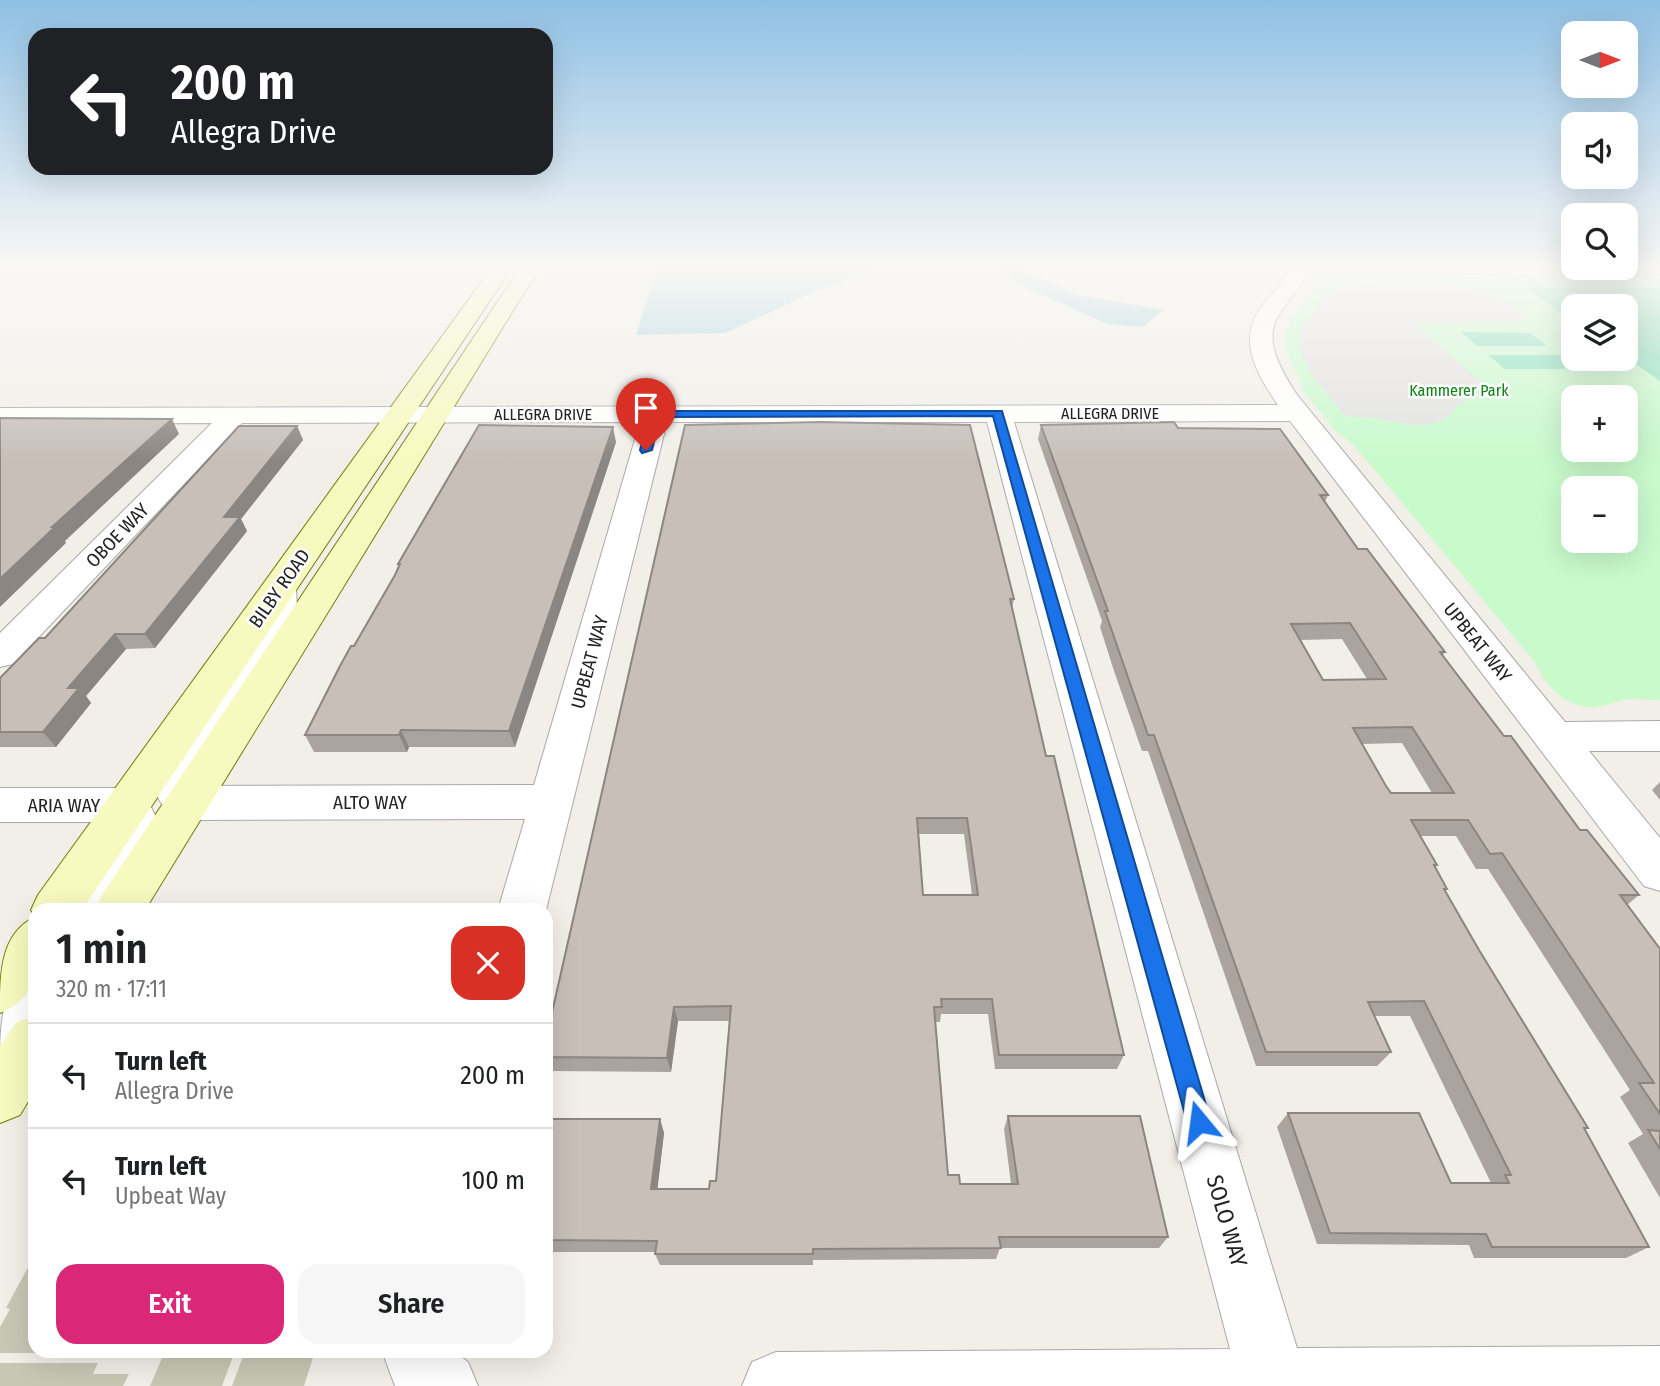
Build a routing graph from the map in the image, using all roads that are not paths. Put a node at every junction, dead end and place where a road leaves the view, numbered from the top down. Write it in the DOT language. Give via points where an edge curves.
graph roads {
  1 [pos="478,331"];
  2 [pos="1262,331"];
  3 [pos="1295,412"];
  4 [pos="998,413"];
  5 [pos="656,414"];
  6 [pos="234,415"];
  7 [pos="418,415"];
  8 [pos="0,416"];
  9 [pos="279,587"];
  10 [pos="0,655"];
  11 [pos="1660,736"];
  12 [pos="1554,737"];
  13 [pos="552,802"];
  14 [pos="188,803"];
  15 [pos="0,805"];
  16 [pos="129,805"];
  17 [pos="1660,872"];
  18 [pos="60,903"];
  19 [pos="93,903"];
  20 [pos="124,903"];
  21 [pos="524,903"];
  22 [pos="28,949"];
  23 [pos="0,989"];
  24 [pos="28,1000"];
  25 [pos="0,1042"];
  26 [pos="28,1052"];
  27 [pos="0,1095"];
  28 [pos="418,1358"];
  29 [pos="1660,1380"];
  30 [pos="1273,1382"];
  31 [pos="444,1386"];
  32 [pos="776,1386"];
  1 -- 7 [label="street, BILBY ROAD"];
  2 -- 3 [label="street, UPBEAT WAY" via="1263,358"];
  3 -- 4 [label="street, ALLEGRA DRIVE"];
  3 -- 12 [label="street, UPBEAT WAY"];
  4 -- 5 [label="street, ALLEGRA DRIVE"];
  4 -- 30 [label="street, SOLO WAY"];
  5 -- 7 [label="street, ALLEGRA DRIVE"];
  5 -- 13 [label="street, UPBEAT WAY"];
  6 -- 7 [label="street, ALLEGRA DRIVE"];
  6 -- 8 [label="street, ALLEGRA DRIVE"];
  6 -- 10 [label="street, OBOE WAY"];
  7 -- 9 [label="street, BILBY ROAD"];
  7 -- 14 [label="street, BILBY ROAD"];
  9 -- 14 [label="street" via="280,609 268,637 179,771 176,788"];
  9 -- 16 [label="street, BILBY ROAD"];
  11 -- 12 [label="street"];
  12 -- 17 [label="street, UPBEAT WAY"];
  13 -- 14 [label="street, ALTO WAY"];
  13 -- 21 [label="street, UPBEAT WAY"];
  14 -- 20 [label="street, BILBY ROAD"];
  15 -- 16 [label="street, ARIA WAY"];
  16 -- 18 [label="street, BILBY ROAD"];
  16 -- 19 [label="street" via="137,826 134,838"];
  22 -- 23 [label="street"];
  24 -- 25 [label="street"];
  26 -- 27 [label="street"];
  28 -- 31 [label="street" via="423,1371"];
  29 -- 30 [label="street"];
  30 -- 32 [label="street"];
}
